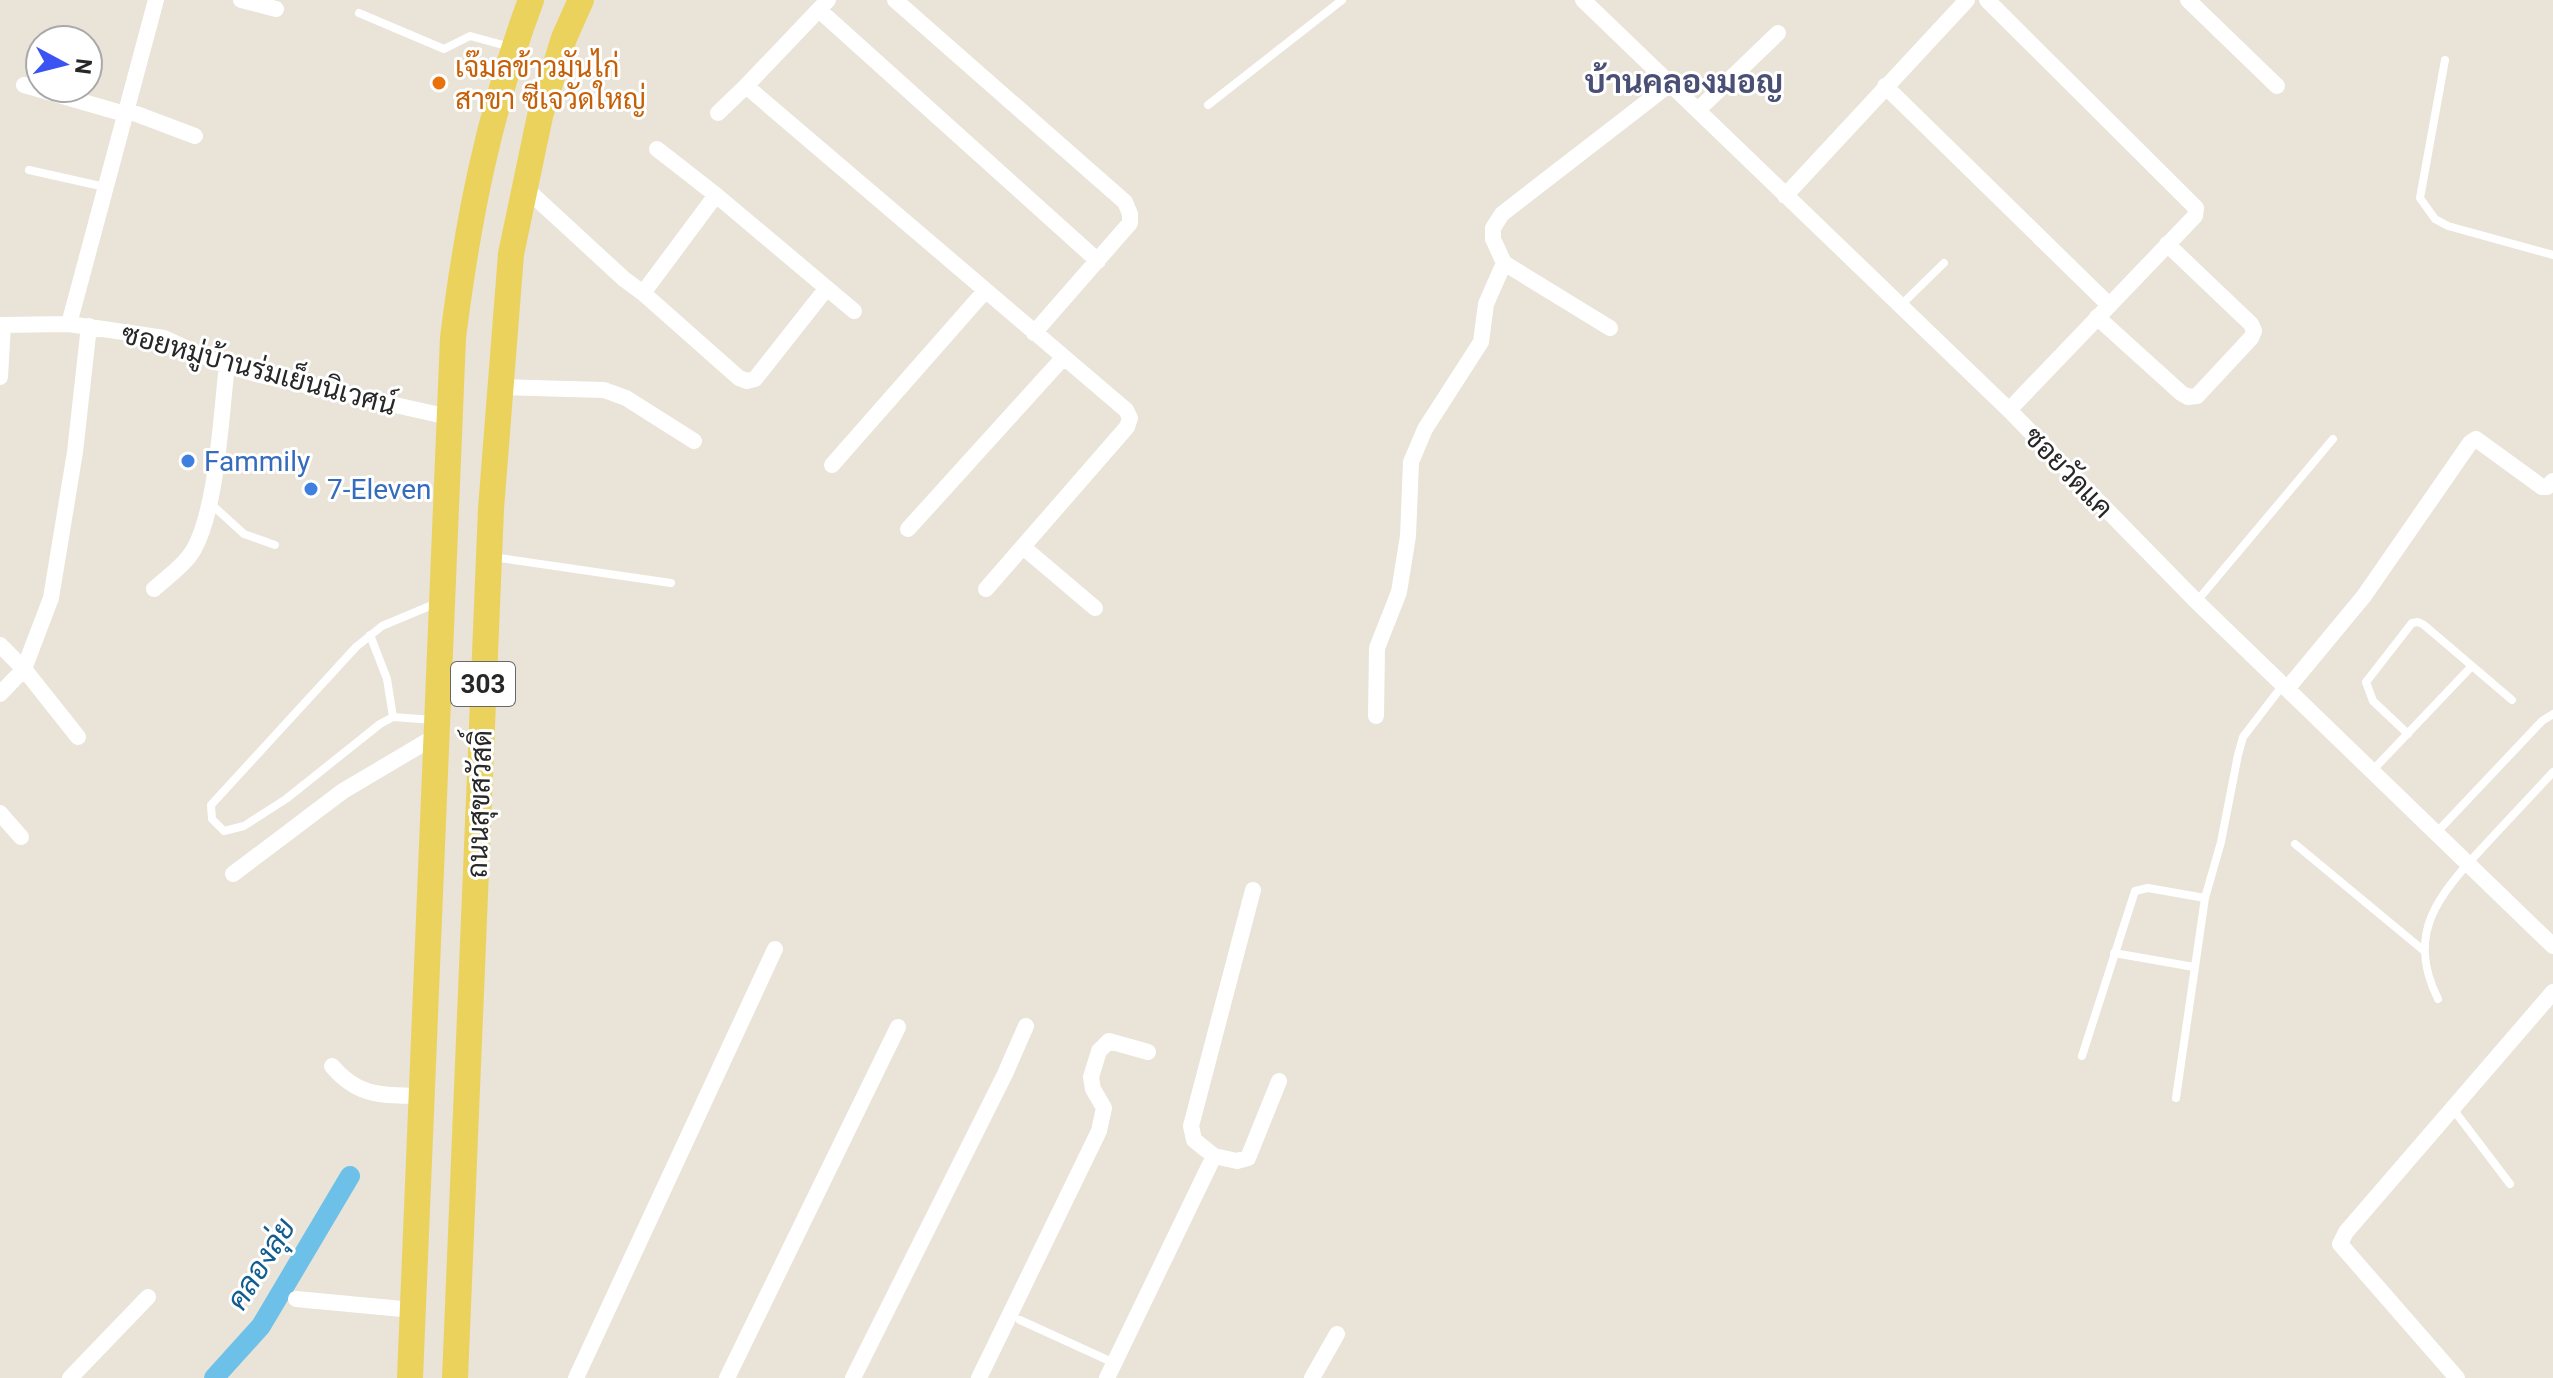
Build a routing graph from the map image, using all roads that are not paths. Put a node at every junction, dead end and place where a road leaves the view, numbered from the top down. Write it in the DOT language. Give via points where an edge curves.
graph roads {
  1 [pos="156,0"];
  2 [pos="241,0"];
  3 [pos="531,0"];
  4 [pos="581,0"];
  5 [pos="895,0"];
  6 [pos="1342,0"];
  7 [pos="1583,0"];
  8 [pos="1967,0"];
  9 [pos="1987,0"];
  10 [pos="2188,0"];
  11 [pos="824,5"];
  12 [pos="276,9"];
  13 [pos="359,13"];
  14 [pos="1778,33"];
  15 [pos="514,48"];
  16 [pos="2445,60"];
  17 [pos="1670,84"];
  18 [pos="746,86"];
  19 [pos="1885,86"];
  20 [pos="2277,86"];
  21 [pos="95,104"];
  22 [pos="1208,105"];
  23 [pos="1698,110"];
  24 [pos="125,112"];
  25 [pos="718,113"];
  26 [pos="195,136"];
  27 [pos="657,149"];
  28 [pos="29,170"];
  29 [pos="523,186"];
  30 [pos="105,187"];
  31 [pos="716,195"];
  32 [pos="1785,196"];
  33 [pos="2167,244"];
  34 [pos="2553,255"];
  35 [pos="1098,261"];
  36 [pos="1504,263"];
  37 [pos="1944,263"];
  38 [pos="826,289"];
  39 [pos="985,291"];
  40 [pos="643,293"];
  41 [pos="1899,306"];
  42 [pos="854,311"];
  43 [pos="2103,311"];
  44 [pos="69,324"];
  45 [pos="1,325"];
  46 [pos="89,326"];
  47 [pos="1610,328"];
  48 [pos="1034,333"];
  49 [pos="1063,358"];
  50 [pos="227,365"];
  51 [pos="0,377"];
  52 [pos="500,387"];
  53 [pos="2009,410"];
  54 [pos="449,417"];
  55 [pos="2333,439"];
  56 [pos="694,441"];
  57 [pos="832,465"];
  58 [pos="2553,481"];
  59 [pos="209,503"];
  60 [pos="908,529"];
  61 [pos="275,545"];
  62 [pos="1023,547"];
  63 [pos="489,556"];
  64 [pos="671,583"];
  65 [pos="154,589"];
  66 [pos="986,589"];
  67 [pos="441,601"];
  68 [pos="2196,601"];
  69 [pos="1095,608"];
  70 [pos="370,635"];
  71 [pos="0,645"];
  72 [pos="2471,667"];
  73 [pos="24,669"];
  74 [pos="2285,687"];
  75 [pos="0,694"];
  76 [pos="2512,700"];
  77 [pos="2553,714"];
  78 [pos="1376,716"];
  79 [pos="393,717"];
  80 [pos="436,728"];
  81 [pos="2408,734"];
  82 [pos="78,737"];
  83 [pos="2372,771"];
  84 [pos="2553,772"];
  85 [pos="0,813"];
  86 [pos="2436,833"];
  87 [pos="21,837"];
  88 [pos="2295,844"];
  89 [pos="2468,864"];
  90 [pos="233,874"];
  91 [pos="1253,890"];
  92 [pos="2205,898"];
  93 [pos="2553,946"];
  94 [pos="775,949"];
  95 [pos="2423,950"];
  96 [pos="2114,953"];
  97 [pos="2194,967"];
  98 [pos="2553,992"];
  99 [pos="2438,999"];
  100 [pos="1026,1026"];
  101 [pos="898,1027"];
  102 [pos="1148,1052"];
  103 [pos="2082,1056"];
  104 [pos="332,1066"];
  105 [pos="1279,1081"];
  106 [pos="422,1096"];
  107 [pos="2176,1098"];
  108 [pos="2453,1109"];
  109 [pos="1214,1156"];
  110 [pos="2510,1184"];
  111 [pos="148,1297"];
  112 [pos="296,1299"];
  113 [pos="413,1310"];
  114 [pos="1020,1320"];
  115 [pos="1337,1334"];
  116 [pos="1110,1370"];
  117 [pos="70,1378"];
  118 [pos="410,1378"];
  119 [pos="455,1378"];
  120 [pos="576,1378"];
  121 [pos="727,1378"];
  122 [pos="853,1378"];
  123 [pos="979,1378"];
  124 [pos="1312,1378"];
  125 [pos="2457,1378"];
  1 -- 24 [label="street"];
  2 -- 12 [label="street"];
  3 -- 15 [label="main road, ถนนสุขสวัสดิ์ / 303"];
  4 -- 29 [label="main road, ถนนสุขสวัสดิ์ / 303" via="564,38"];
  5 -- 35 [label="street" via="1125,202 1130,223"];
  6 -- 22 [label="lane"];
  7 -- 17 [label="street, ซอยวัดแค"];
  8 -- 19 [label="street"];
  9 -- 33 [label="street" via="2196,208 2195,216"];
  10 -- 20 [label="street"];
  11 -- 18 [label="street"];
  11 -- 35 [label="street"];
  13 -- 15 [label="lane" via="433,47 451,48 470,36"];
  14 -- 23 [label="street"];
  15 -- 54 [label="main road, ถนนสุขสวัสดิ์ / 303" via="475,188 457,306"];
  16 -- 34 [label="lane" via="2420,198 2435,219 2448,226"];
  17 -- 23 [label="street, ซอยวัดแค"];
  17 -- 36 [label="street" via="1502,214 1493,239"];
  18 -- 25 [label="street"];
  18 -- 39 [label="street"];
  19 -- 32 [label="street"];
  19 -- 43 [label="street"];
  21 -- 24 [label="street"];
  23 -- 32 [label="street, ซอยวัดแค"];
  24 -- 26 [label="street"];
  24 -- 30 [label="street"];
  27 -- 31 [label="street"];
  28 -- 30 [label="lane"];
  29 -- 40 [label="street"];
  29 -- 52 [label="main road, ถนนสุขสวัสดิ์ / 303" via="511,254"];
  30 -- 44 [label="street"];
  31 -- 38 [label="street"];
  31 -- 40 [label="street"];
  32 -- 41 [label="street, ซอยวัดแค"];
  33 -- 43 [label="street"];
  33 -- 43 [label="street" via="2254,331 2197,396 2181,393"];
  35 -- 48 [label="street"];
  36 -- 47 [label="street"];
  36 -- 78 [label="street" via="1486,304 1481,342 1414,454 1401,581 1377,648"];
  37 -- 41 [label="lane"];
  38 -- 40 [label="street" via="755,379 747,381"];
  38 -- 42 [label="street"];
  39 -- 48 [label="street"];
  39 -- 57 [label="street"];
  41 -- 53 [label="street, ซอยวัดแค"];
  43 -- 53 [label="street"];
  44 -- 45 [label="street, ซอยหมู่บ้านร่มเย็นนิเวศน์"];
  44 -- 46 [label="street, ซอยหมู่บ้านร่มเย็นนิเวศน์"];
  45 -- 51 [label="street"];
  46 -- 50 [label="street, ซอยหมู่บ้านร่มเย็นนิเวศน์" via="164,338"];
  46 -- 73 [label="street" via="51,598"];
  48 -- 49 [label="street"];
  49 -- 60 [label="street"];
  49 -- 62 [label="street" via="1130,418"];
  50 -- 54 [label="street, ซอยหมู่บ้านร่มเย็นนิเวศน์"];
  50 -- 59 [label="street"];
  52 -- 56 [label="street" via="604,390"];
  52 -- 63 [label="main road, ถนนสุขสวัสดิ์ / 303"];
  53 -- 68 [label="street, ซอยวัดแค"];
  54 -- 67 [label="main road, ถนนสุขสวัสดิ์ / 303"];
  55 -- 68 [label="lane"];
  58 -- 74 [label="street" via="2542,487 2476,439 2470,443 2364,596"];
  59 -- 61 [label="lane" via="244,534"];
  59 -- 65 [label="street" via="193,551"];
  62 -- 66 [label="street"];
  62 -- 69 [label="street"];
  63 -- 64 [label="lane"];
  63 -- 119 [label="main road, ถนนสุขสวัสดิ์ / 303"];
  67 -- 70 [label="lane"];
  67 -- 80 [label="main road, ถนนสุขสวัสดิ์ / 303"];
  68 -- 74 [label="street, ซอยวัดแค"];
  70 -- 79 [label="lane" via="387,679"];
  70 -- 79 [label="lane" via="211,805 212,819 224,831 244,826"];
  71 -- 73 [label="street"];
  72 -- 76 [label="lane"];
  72 -- 81 [label="lane"];
  72 -- 81 [label="lane" via="2424,625 2412,623 2366,682 2373,701"];
  73 -- 75 [label="street"];
  73 -- 82 [label="street"];
  74 -- 83 [label="street, ซอยวัดแค"];
  74 -- 92 [label="lane" via="2243,737"];
  77 -- 86 [label="lane"];
  79 -- 80 [label="lane"];
  80 -- 90 [label="street"];
  80 -- 106 [label="main road, ถนนสุขสวัสดิ์ / 303"];
  81 -- 83 [label="lane"];
  83 -- 86 [label="street, ซอยวัดแค"];
  84 -- 89 [label="lane"];
  85 -- 87 [label="street"];
  86 -- 89 [label="street, ซอยวัดแค"];
  88 -- 95 [label="lane"];
  89 -- 93 [label="street, ซอยวัดแค"];
  89 -- 95 [label="lane" via="2442,892"];
  91 -- 109 [label="street" via="1191,1126 1194,1140"];
  92 -- 96 [label="lane" via="2148,888 2135,891"];
  92 -- 97 [label="lane"];
  94 -- 120 [label="street"];
  95 -- 99 [label="lane" via="2426,975"];
  96 -- 97 [label="lane"];
  96 -- 103 [label="lane"];
  97 -- 107 [label="lane"];
  98 -- 108 [label="street"];
  100 -- 122 [label="street"];
  101 -- 121 [label="street"];
  102 -- 123 [label="street" via="1109,1041 1099,1051 1091,1077 1104,1108 1099,1131"];
  104 -- 106 [label="street" via="363,1092"];
  105 -- 109 [label="street" via="1248,1158"];
  106 -- 113 [label="main road, ถนนสุขสวัสดิ์ / 303"];
  108 -- 110 [label="lane"];
  108 -- 125 [label="street" via="2340,1244"];
  109 -- 116 [label="street"];
  111 -- 117 [label="street"];
  112 -- 113 [label="street"];
  113 -- 118 [label="main road, ถนนสุขสวัสดิ์ / 303"];
  114 -- 116 [label="lane"];
  115 -- 124 [label="street"];
}
